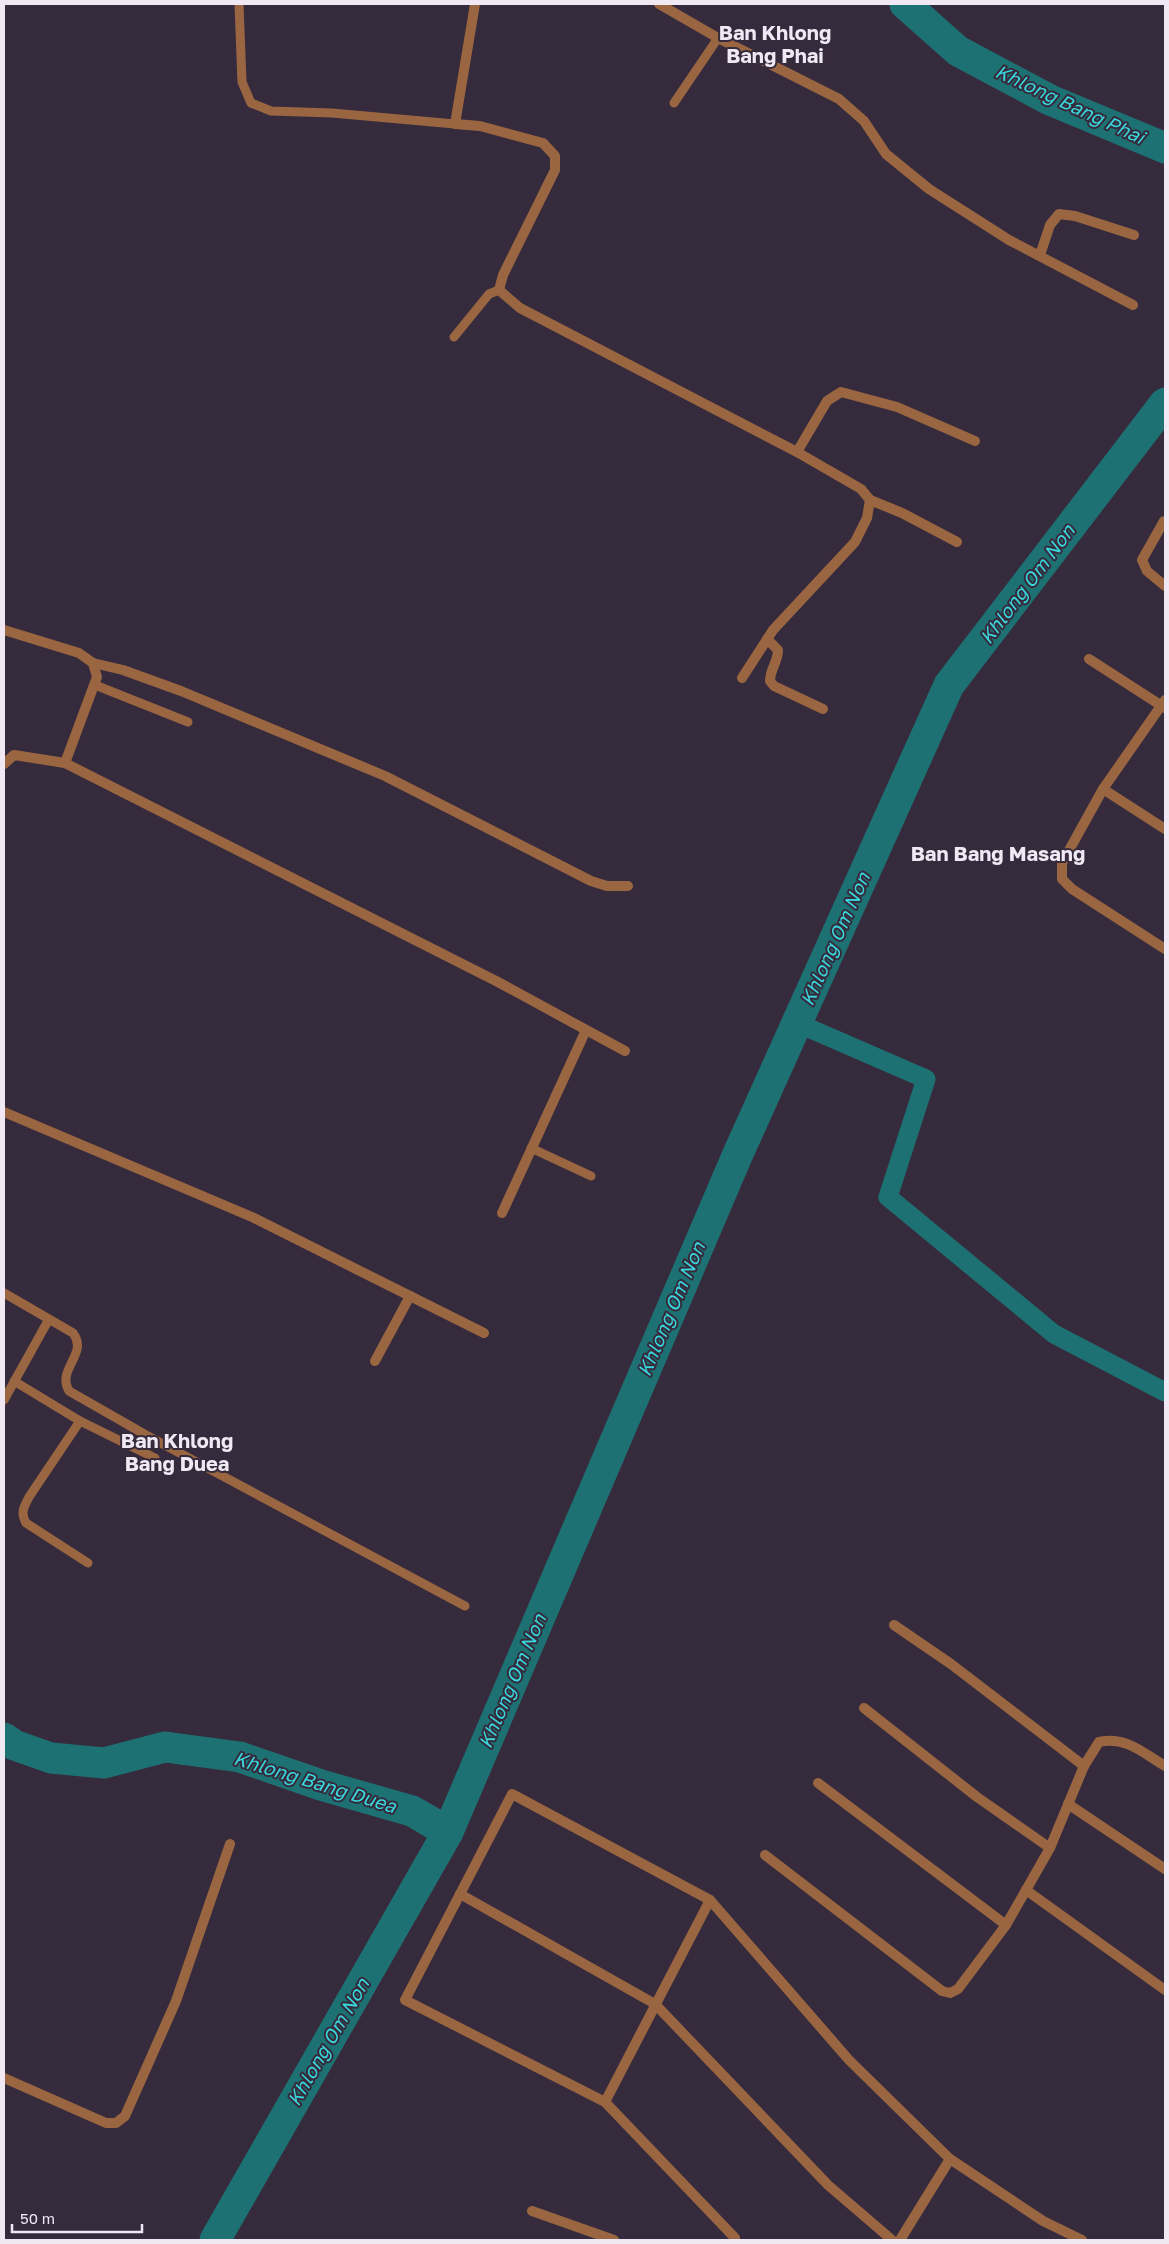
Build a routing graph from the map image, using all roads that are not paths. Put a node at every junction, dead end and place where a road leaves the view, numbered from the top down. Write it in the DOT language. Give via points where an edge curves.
graph roads {
  1 [pos="239,4"];
  2 [pos="475,4"];
  3 [pos="659,4"];
  4 [pos="718,38"];
  5 [pos="674,103"];
  6 [pos="455,124"];
  7 [pos="1134,235"];
  8 [pos="1040,255"];
  9 [pos="499,290"];
  10 [pos="1133,305"];
  11 [pos="454,337"];
  12 [pos="975,441"];
  13 [pos="797,452"];
  14 [pos="870,500"];
  15 [pos="1164,521"];
  16 [pos="957,542"];
  17 [pos="1165,586"];
  18 [pos="4,630"];
  19 [pos="768,639"];
  20 [pos="1090,659"];
  21 [pos="93,663"];
  22 [pos="742,678"];
  23 [pos="96,685"];
  24 [pos="1164,705"];
  25 [pos="823,709"];
  26 [pos="188,722"];
  27 [pos="65,763"];
  28 [pos="4,764"];
  29 [pos="1103,789"];
  30 [pos="1165,829"];
  31 [pos="628,886"];
  32 [pos="1165,949"];
  33 [pos="586,1030"];
  34 [pos="625,1051"];
  35 [pos="4,1112"];
  36 [pos="532,1148"];
  37 [pos="591,1176"];
  38 [pos="502,1213"];
  39 [pos="4,1292"];
  40 [pos="410,1296"];
  41 [pos="49,1319"];
  42 [pos="484,1333"];
  43 [pos="376,1361"];
  44 [pos="14,1381"];
  45 [pos="4,1400"];
  46 [pos="80,1421"];
  47 [pos="155,1458"];
  48 [pos="88,1563"];
  49 [pos="465,1606"];
  50 [pos="894,1625"];
  51 [pos="864,1708"];
  52 [pos="1084,1766"];
  53 [pos="1165,1766"];
  54 [pos="818,1783"];
  55 [pos="1068,1804"];
  56 [pos="230,1844"];
  57 [pos="1050,1848"];
  58 [pos="765,1855"];
  59 [pos="1165,1869"];
  60 [pos="1026,1890"];
  61 [pos="460,1894"];
  62 [pos="710,1900"];
  63 [pos="1006,1925"];
  64 [pos="1165,1990"];
  65 [pos="656,2004"];
  66 [pos="4,2078"];
  67 [pos="605,2102"];
  68 [pos="950,2159"];
  69 [pos="532,2210"];
  70 [pos="735,2238"];
  71 [pos="614,2240"];
  72 [pos="892,2240"];
  73 [pos="900,2240"];
  74 [pos="1082,2240"];
  1 -- 6 [label="lane" via="242,82 251,103 271,111"];
  2 -- 6 [label="street"];
  3 -- 4 [label="street"];
  4 -- 5 [label="lane"];
  4 -- 8 [label="street" via="840,99 864,122 886,154 929,189 1009,240"];
  6 -- 9 [label="street" via="480,126 542,143 555,156 555,170"];
  7 -- 8 [label="street" via="1059,214 1050,225"];
  8 -- 10 [label="street"];
  9 -- 11 [label="lane" via="489,294"];
  9 -- 13 [label="street" via="520,308"];
  12 -- 13 [label="street" via="897,407 841,392 827,402"];
  13 -- 14 [label="street" via="860,489"];
  14 -- 16 [label="street"];
  14 -- 19 [label="street" via="855,542"];
  15 -- 17 [label="street" via="1142,560 1147,571"];
  18 -- 21 [label="street" via="79,652"];
  19 -- 22 [label="street"];
  19 -- 25 [label="street" via="778,650 778,660 770,670 770,681 774,686"];
  20 -- 24 [label="street"];
  21 -- 23 [label="street"];
  21 -- 31 [label="street" via="182,691 385,776 591,881 607,886"];
  23 -- 26 [label="lane"];
  23 -- 27 [label="street"];
  24 -- 29 [label="street"];
  27 -- 28 [label="street" via="14,755"];
  27 -- 33 [label="street" via="498,982"];
  29 -- 30 [label="street"];
  29 -- 32 [label="street" via="1062,863 1062,879 1072,889"];
  33 -- 34 [label="street"];
  33 -- 36 [label="street"];
  35 -- 40 [label="street" via="252,1217"];
  36 -- 37 [label="lane"];
  36 -- 38 [label="street"];
  39 -- 41 [label="lane"];
  40 -- 42 [label="street"];
  40 -- 43 [label="street"];
  41 -- 44 [label="lane"];
  41 -- 49 [label="lane" via="78,1339 78,1348 65,1376 64,1384 68,1391"];
  44 -- 45 [label="lane"];
  44 -- 46 [label="lane"];
  46 -- 47 [label="lane"];
  46 -- 48 [label="lane" via="22,1510 22,1517 26,1523"];
  50 -- 52 [label="street" via="951,1664"];
  51 -- 57 [label="street" via="976,1797"];
  52 -- 53 [label="street" via="1099,1742 1113,1739 1128,1743"];
  52 -- 55 [label="street"];
  54 -- 63 [label="street"];
  55 -- 57 [label="street"];
  55 -- 59 [label="street"];
  56 -- 66 [label="street" via="176,2001 124,2116 116,2123 106,2123"];
  57 -- 60 [label="street"];
  58 -- 63 [label="street" via="942,1991 950,1993 958,1989"];
  60 -- 63 [label="street"];
  60 -- 64 [label="street"];
  61 -- 62 [label="street" via="512,1794"];
  61 -- 65 [label="street"];
  61 -- 67 [label="street" via="405,2000"];
  62 -- 65 [label="street"];
  62 -- 68 [label="street" via="849,2060"];
  65 -- 67 [label="street"];
  65 -- 72 [label="street" via="828,2185"];
  67 -- 70 [label="street"];
  68 -- 73 [label="street"];
  68 -- 74 [label="street" via="1043,2221"];
  69 -- 71 [label="street"];
}
